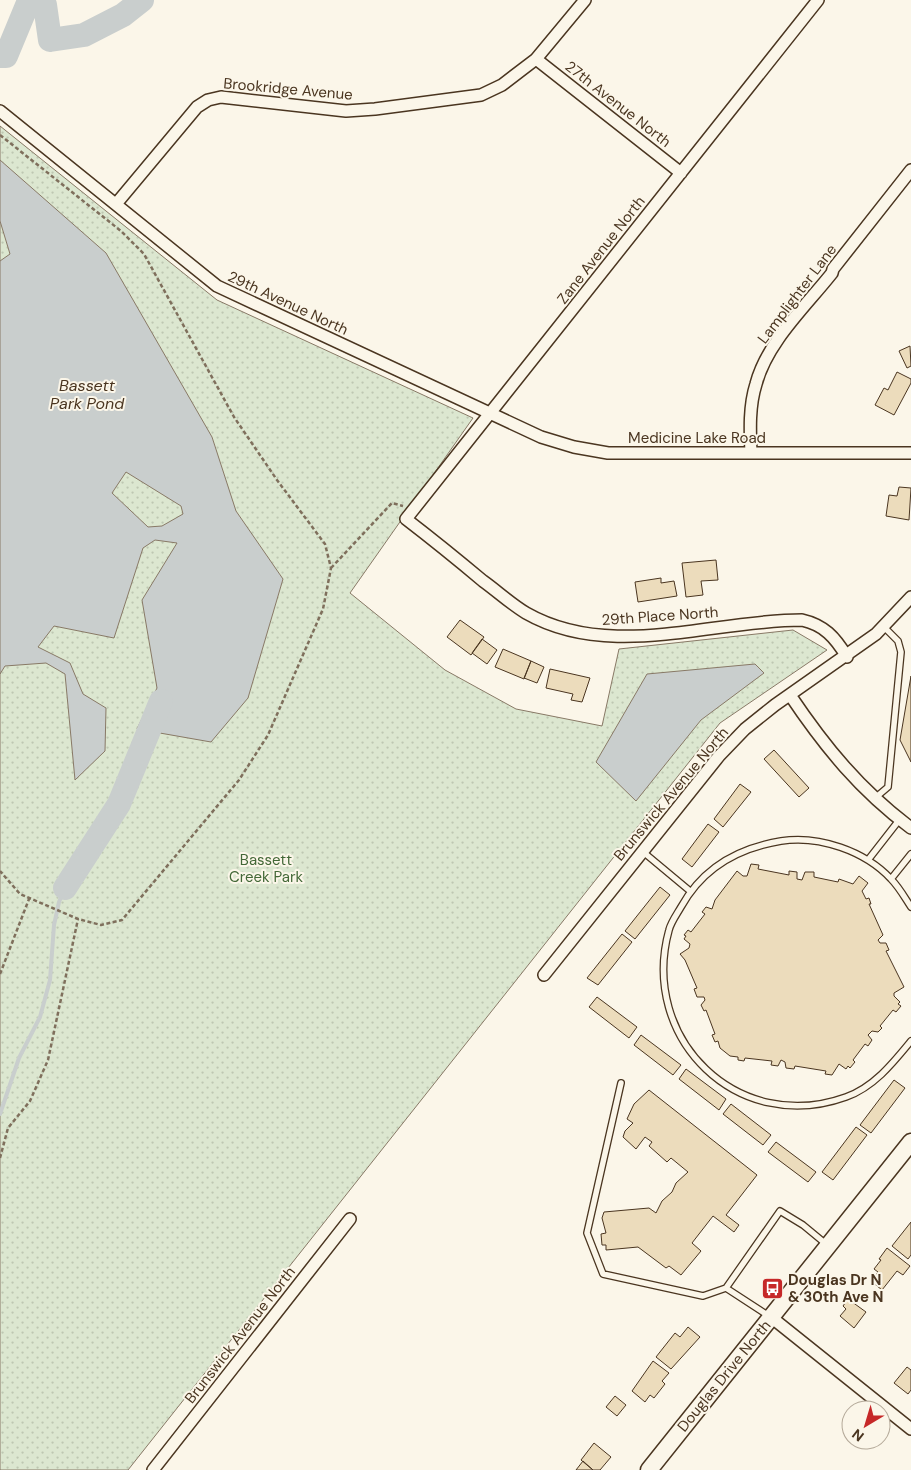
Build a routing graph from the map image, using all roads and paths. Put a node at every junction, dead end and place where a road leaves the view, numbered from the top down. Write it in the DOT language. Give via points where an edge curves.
graph roads {
  1 [pos="585,0"];
  2 [pos="818,0"];
  3 [pos="536,59"];
  4 [pos="0,111"];
  5 [pos="0,135"];
  6 [pos="911,170"];
  7 [pos="681,173"];
  8 [pos="116,204"];
  9 [pos="490,413"];
  10 [pos="751,453"];
  11 [pos="911,453"];
  12 [pos="414,509"];
  13 [pos="406,519"];
  14 [pos="331,568"];
  15 [pos="911,597"];
  16 [pos="884,627"];
  17 [pos="847,656"];
  18 [pos="790,695"];
  19 [pos="875,798"];
  20 [pos="900,820"];
  21 [pos="911,828"];
  22 [pos="642,851"];
  23 [pos="911,854"];
  24 [pos="868,860"];
  25 [pos="0,871"];
  26 [pos="891,879"];
  27 [pos="690,891"];
  28 [pos="29,899"];
  29 [pos="911,907"];
  30 [pos="78,919"];
  31 [pos="0,974"];
  32 [pos="544,975"];
  33 [pos="911,1041"];
  34 [pos="621,1083"];
  35 [pos="911,1142"];
  36 [pos="0,1158"];
  37 [pos="350,1219"];
  38 [pos="828,1246"];
  39 [pos="726,1288"];
  40 [pos="771,1317"];
  41 [pos="911,1429"];
  42 [pos="153,1470"];
  43 [pos="649,1470"];
  1 -- 3 [label="street, Brookridge Avenue"];
  2 -- 7 [label="street, Zane Avenue North"];
  3 -- 7 [label="street, 27th Avenue North"];
  3 -- 8 [label="street, Brookridge Avenue" via="502,85 481,95 459,99 346,111 233,98 208,100 197,107"];
  4 -- 8 [label="street, 29th Avenue North"];
  5 -- 14 [label="path" via="121,231 144,254 234,416 325,544"];
  6 -- 10 [label="street, Lamplighter Lane" via="766,360 756,382 751,408"];
  7 -- 9 [label="street, Zane Avenue North"];
  8 -- 9 [label="street, 29th Avenue North" via="217,286"];
  9 -- 10 [label="street, Medicine Lake Road" via="541,437 608,453"];
  9 -- 12 [label="street, Zane Avenue North"];
  10 -- 11 [label="street, Medicine Lake Road"];
  12 -- 13 [label="street, Zane Avenue North"];
  12 -- 14 [label="path" via="392,503"];
  13 -- 17 [label="street, 29th Place North" via="517,606 550,625 577,633 634,636 802,620 827,630"];
  14 -- 30 [label="path" via="323,608 300,662 268,735 239,780 122,920 102,925"];
  15 -- 16 [label="street, Brunswick Avenue North"];
  16 -- 17 [label="street, Brunswick Avenue North"];
  16 -- 19 [label="lane" via="898,641 901,652 888,787"];
  17 -- 18 [label="street, Brunswick Avenue North"];
  18 -- 19 [label="street" via="819,738"];
  18 -- 22 [label="street, Brunswick Avenue North" via="745,729 718,756"];
  19 -- 20 [label="street"];
  20 -- 21 [label="street"];
  20 -- 24 [label="lane"];
  22 -- 27 [label="lane"];
  22 -- 32 [label="street, Brunswick Avenue North"];
  23 -- 26 [label="lane"];
  24 -- 26 [label="lane"];
  24 -- 27 [label="lane" via="832,844 793,839 774,842 754,846 719,863"];
  25 -- 28 [label="path" via="20,894"];
  26 -- 29 [label="lane"];
  27 -- 33 [label="lane" via="670,929 662,972 669,1015 690,1053 721,1083 761,1102 804,1106 847,1096 884,1074"];
  28 -- 30 [label="path"];
  28 -- 31 [label="path"];
  30 -- 36 [label="path" via="48,1060 30,1100 8,1128"];
  34 -- 39 [label="lane" via="587,1233 603,1274 703,1296"];
  35 -- 38 [label="street, Douglas Drive North"];
  37 -- 42 [label="street, Brunswick Avenue North"];
  38 -- 39 [label="lane" via="780,1211"];
  38 -- 40 [label="street, Douglas Drive North"];
  39 -- 40 [label="lane"];
  40 -- 41 [label="street"];
  40 -- 43 [label="street, Douglas Drive North"];
}
